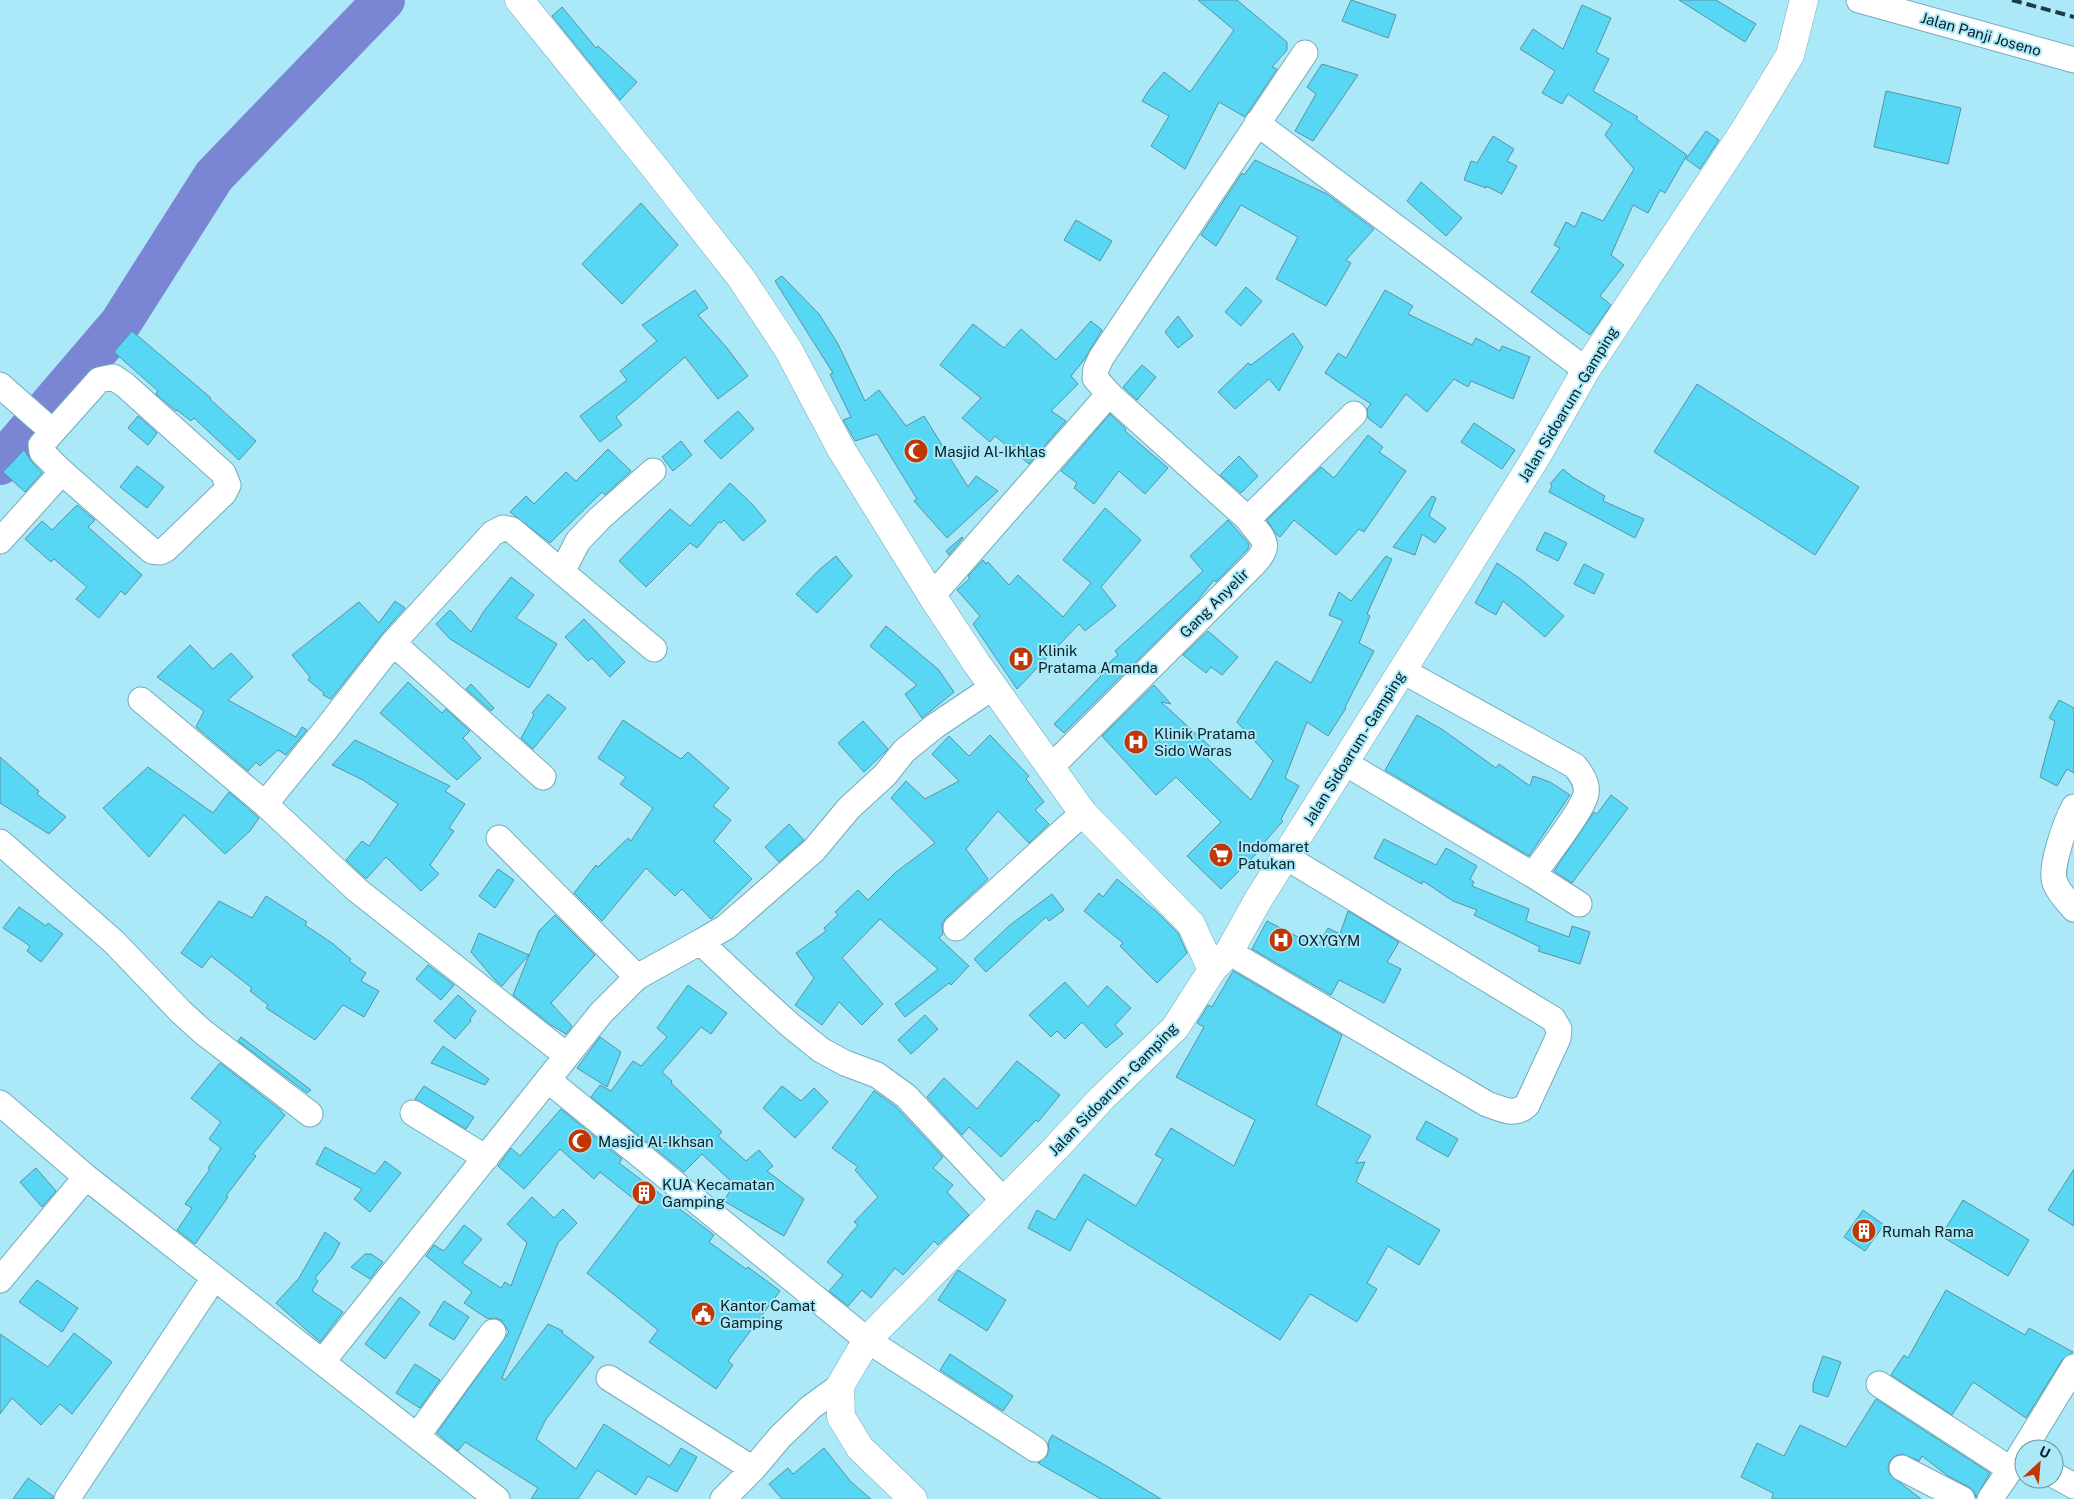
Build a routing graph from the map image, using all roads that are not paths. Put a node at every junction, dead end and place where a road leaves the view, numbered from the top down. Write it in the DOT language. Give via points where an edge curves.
graph roads {
  1 [pos="519,0"];
  2 [pos="1804,0"];
  3 [pos="1859,0"];
  4 [pos="1305,53"];
  5 [pos="2074,60"];
  6 [pos="1257,123"];
  7 [pos="1586,370"];
  8 [pos="0,384"];
  9 [pos="1109,394"];
  10 [pos="1354,414"];
  11 [pos="43,423"];
  12 [pos="653,471"];
  13 [pos="62,472"];
  14 [pos="1248,519"];
  15 [pos="0,541"];
  16 [pos="562,572"];
  17 [pos="932,596"];
  18 [pos="392,643"];
  19 [pos="654,649"];
  20 [pos="1404,670"];
  21 [pos="993,687"];
  22 [pos="141,700"];
  23 [pos="1345,763"];
  24 [pos="1051,767"];
  25 [pos="543,777"];
  26 [pos="265,804"];
  27 [pos="2074,807"];
  28 [pos="1083,813"];
  29 [pos="500,838"];
  30 [pos="0,842"];
  31 [pos="1286,857"];
  32 [pos="1533,875"];
  33 [pos="1579,904"];
  34 [pos="2074,909"];
  35 [pos="1191,924"];
  36 [pos="956,928"];
  37 [pos="702,940"];
  38 [pos="1226,951"];
  39 [pos="637,977"];
  40 [pos="566,1055"];
  41 [pos="548,1080"];
  42 [pos="0,1103"];
  43 [pos="413,1113"];
  44 [pos="310,1114"];
  45 [pos="486,1158"];
  46 [pos="86,1177"];
  47 [pos="1004,1201"];
  48 [pos="214,1278"];
  49 [pos="0,1280"];
  50 [pos="494,1332"];
  51 [pos="867,1340"];
  52 [pos="322,1361"];
  53 [pos="2074,1367"];
  54 [pos="609,1378"];
  55 [pos="1879,1384"];
  56 [pos="840,1386"];
  57 [pos="417,1436"];
  58 [pos="2032,1439"];
  59 [pos="1034,1449"];
  60 [pos="2014,1460"];
  61 [pos="2014,1467"];
  62 [pos="1902,1468"];
  63 [pos="753,1469"];
  64 [pos="67,1499"];
  65 [pos="497,1499"];
  66 [pos="723,1499"];
  67 [pos="912,1499"];
  68 [pos="1962,1499"];
  69 [pos="1990,1499"];
  1 -- 17 [label="main road" via="741,278 788,349 841,449"];
  2 -- 7 [label="main road, Jalan Sidoarum - Gamping" via="1790,56"];
  3 -- 5 [label="street, Jalan Panji Joseno"];
  4 -- 6 [label="street"];
  6 -- 7 [label="street"];
  6 -- 9 [label="street, Gang Anyelir" via="1101,358 1095,378"];
  7 -- 20 [label="main road, Jalan Sidoarum - Gamping" via="1535,459"];
  8 -- 11 [label="street"];
  9 -- 14 [label="street, Gang Anyelir"];
  9 -- 17 [label="street"];
  10 -- 14 [label="street"];
  11 -- 13 [label="street" via="42,452"];
  11 -- 13 [label="street" via="99,380 113,377 223,473 228,484 224,493 160,552 152,550"];
  12 -- 16 [label="street" via="578,540"];
  13 -- 15 [label="street"];
  14 -- 24 [label="street, Gang Anyelir" via="1266,543 1264,553"];
  16 -- 18 [label="street" via="512,530 498,530"];
  16 -- 19 [label="street"];
  17 -- 21 [label="main road"];
  18 -- 25 [label="street"];
  18 -- 26 [label="street"];
  20 -- 23 [label="main road, Jalan Sidoarum - Gamping"];
  20 -- 32 [label="street" via="1575,766 1583,777 1586,796"];
  21 -- 24 [label="main road"];
  21 -- 37 [label="street" via="904,751 814,850 726,927"];
  22 -- 26 [label="street"];
  23 -- 31 [label="main road, Jalan Sidoarum - Gamping"];
  23 -- 32 [label="street"];
  24 -- 28 [label="main road"];
  26 -- 40 [label="street" via="357,890"];
  27 -- 34 [label="street" via="2055,864 2054,882"];
  28 -- 35 [label="main road"];
  28 -- 36 [label="street"];
  29 -- 39 [label="street"];
  30 -- 44 [label="street" via="114,942 203,1032"];
  31 -- 38 [label="main road, Jalan Sidoarum - Gamping"];
  31 -- 38 [label="street" via="1553,1019 1559,1029 1558,1038 1527,1105 1514,1113 1487,1104"];
  32 -- 33 [label="street"];
  35 -- 38 [label="main road"];
  35 -- 38 [label="main road" via="1211,930"];
  37 -- 39 [label="street"];
  37 -- 47 [label="street" via="746,985 821,1050 877,1075 906,1096"];
  38 -- 47 [label="main road, Jalan Sidoarum - Gamping" via="1175,1028 1102,1098"];
  39 -- 40 [label="street" via="600,1013"];
  40 -- 41 [label="street"];
  41 -- 45 [label="street"];
  41 -- 51 [label="street"];
  42 -- 46 [label="street"];
  43 -- 45 [label="street"];
  45 -- 52 [label="street"];
  46 -- 48 [label="street"];
  46 -- 49 [label="street"];
  47 -- 51 [label="main road, Jalan Sidoarum - Gamping"];
  48 -- 52 [label="street"];
  48 -- 64 [label="street"];
  50 -- 57 [label="street"];
  51 -- 56 [label="main road, Jalan Sidoarum - Gamping"];
  51 -- 59 [label="street"];
  52 -- 57 [label="street"];
  53 -- 58 [label="street"];
  54 -- 63 [label="street"];
  55 -- 60 [label="street"];
  56 -- 63 [label="street" via="780,1437"];
  56 -- 67 [label="main road" via="841,1417 860,1448"];
  57 -- 65 [label="street"];
  61 -- 69 [label="street"];
  62 -- 68 [label="street"];
  63 -- 66 [label="street"];
}
